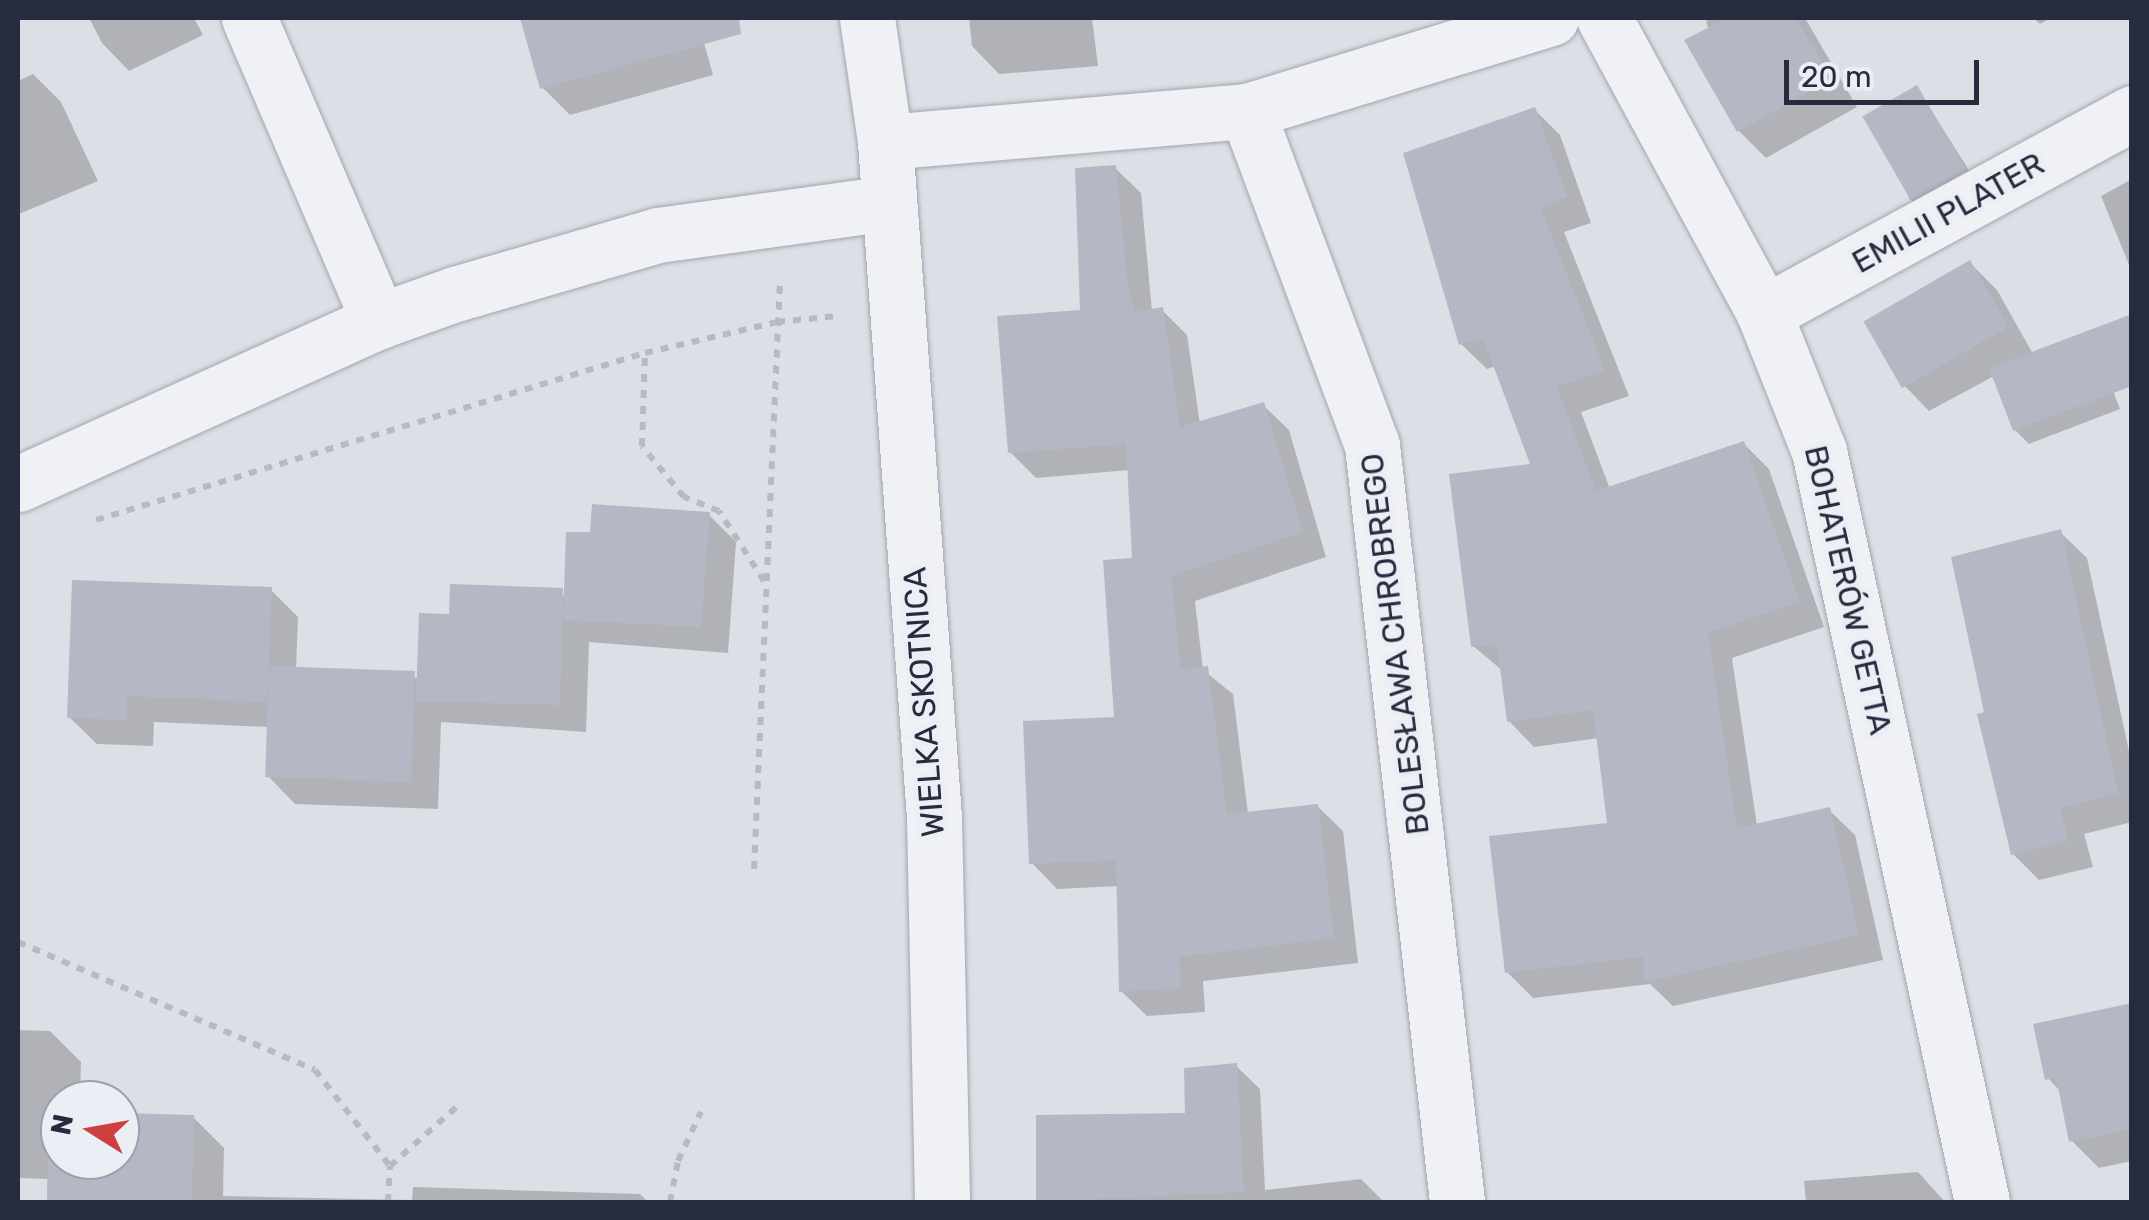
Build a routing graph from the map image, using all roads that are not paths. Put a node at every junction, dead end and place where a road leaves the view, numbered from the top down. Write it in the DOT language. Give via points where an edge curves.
graph roads {
  1 [pos="249,18"];
  2 [pos="868,18"];
  3 [pos="1551,18"];
  4 [pos="1604,18"];
  5 [pos="1247,110"];
  6 [pos="2132,113"];
  7 [pos="885,142"];
  8 [pos="889,203"];
  9 [pos="1764,312"];
  10 [pos="379,320"];
  11 [pos="18,484"];
  12 [pos="942,1202"];
  13 [pos="1458,1202"];
  14 [pos="1982,1202"];
  1 -- 10 [label="street"];
  2 -- 7 [label="street, WIELKA SKOTNICA"];
  3 -- 5 [label="street"];
  4 -- 9 [label="street, BOHATERÓW GETTA"];
  5 -- 7 [label="street"];
  5 -- 13 [label="street, BOLESŁAWA CHROBREGO" via="1372,444"];
  6 -- 9 [label="street, EMILII PLATER"];
  7 -- 8 [label="street, WIELKA SKOTNICA"];
  8 -- 10 [label="street" via="658,235"];
  8 -- 12 [label="street, WIELKA SKOTNICA" via="934,818"];
  9 -- 14 [label="street, BOHATERÓW GETTA" via="1819,451"];
  10 -- 11 [label="street"];
}
